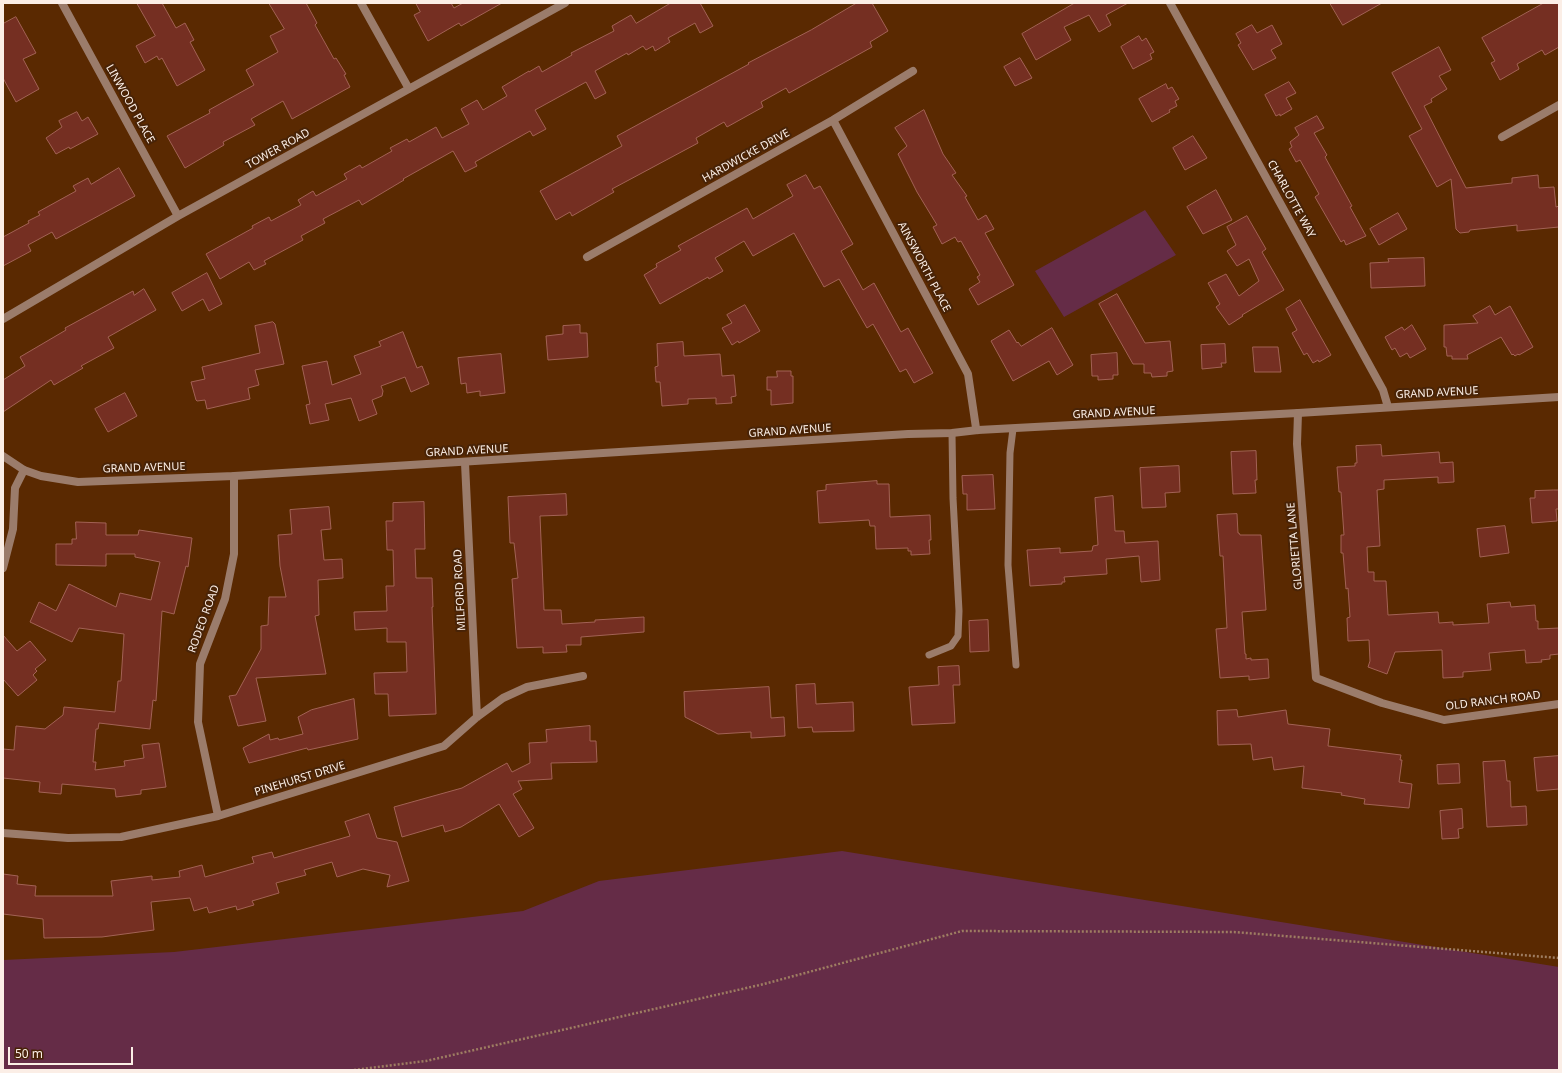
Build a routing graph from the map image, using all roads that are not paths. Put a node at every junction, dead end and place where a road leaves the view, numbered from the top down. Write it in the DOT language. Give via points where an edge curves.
graph roads {
  1 [pos="62,3"];
  2 [pos="361,3"];
  3 [pos="565,3"];
  4 [pos="1170,3"];
  5 [pos="913,71"];
  6 [pos="409,89"];
  7 [pos="1559,105"];
  8 [pos="833,120"];
  9 [pos="1502,136"];
  10 [pos="178,216"];
  11 [pos="587,257"];
  12 [pos="3,319"];
  13 [pos="1559,397"];
  14 [pos="1388,407"];
  15 [pos="1298,413"];
  16 [pos="1013,429"];
  17 [pos="978,430"];
  18 [pos="952,433"];
  19 [pos="3,456"];
  20 [pos="465,462"];
  21 [pos="24,470"];
  22 [pos="234,476"];
  23 [pos="3,568"];
  24 [pos="929,655"];
  25 [pos="1016,665"];
  26 [pos="583,676"];
  27 [pos="1316,678"];
  28 [pos="1559,704"];
  29 [pos="477,717"];
  30 [pos="218,816"];
  31 [pos="3,833"];
  1 -- 10 [label="street, LINWOOD PLACE"];
  2 -- 6 [label="street"];
  3 -- 6 [label="street, TOWER ROAD"];
  4 -- 14 [label="street, CHARLOTTE WAY" via="1384,390"];
  5 -- 8 [label="street, HARDWICKE DRIVE"];
  6 -- 10 [label="street, TOWER ROAD"];
  7 -- 9 [label="street"];
  8 -- 11 [label="street, HARDWICKE DRIVE"];
  8 -- 17 [label="street, AINSWORTH PLACE" via="968,374"];
  10 -- 12 [label="street, TOWER ROAD"];
  13 -- 14 [label="street, GRAND AVENUE"];
  14 -- 15 [label="street, GRAND AVENUE"];
  15 -- 16 [label="street, GRAND AVENUE"];
  15 -- 27 [label="street, GLORIETTA LANE" via="1297,444"];
  16 -- 17 [label="street, GRAND AVENUE"];
  16 -- 25 [label="lane" via="1010,453 1008,565"];
  17 -- 18 [label="street, GRAND AVENUE"];
  18 -- 20 [label="street, GRAND AVENUE"];
  18 -- 24 [label="lane" via="960,611 958,636 951,646"];
  19 -- 21 [label="street, GRAND AVENUE"];
  20 -- 22 [label="street, GRAND AVENUE"];
  20 -- 29 [label="street, MILFORD ROAD"];
  21 -- 22 [label="street, GRAND AVENUE" via="41,476 78,482"];
  21 -- 23 [label="street" via="15,488 13,529"];
  22 -- 30 [label="street, RODEO ROAD" via="234,554 225,599 200,664 198,722"];
  26 -- 29 [label="street, PINEHURST DRIVE" via="527,688 503,698"];
  27 -- 28 [label="street, OLD RANCH ROAD" via="1382,703 1444,720"];
  29 -- 30 [label="street, PINEHURST DRIVE" via="444,746"];
  30 -- 31 [label="street, PINEHURST DRIVE" via="121,837 68,838"];
}
